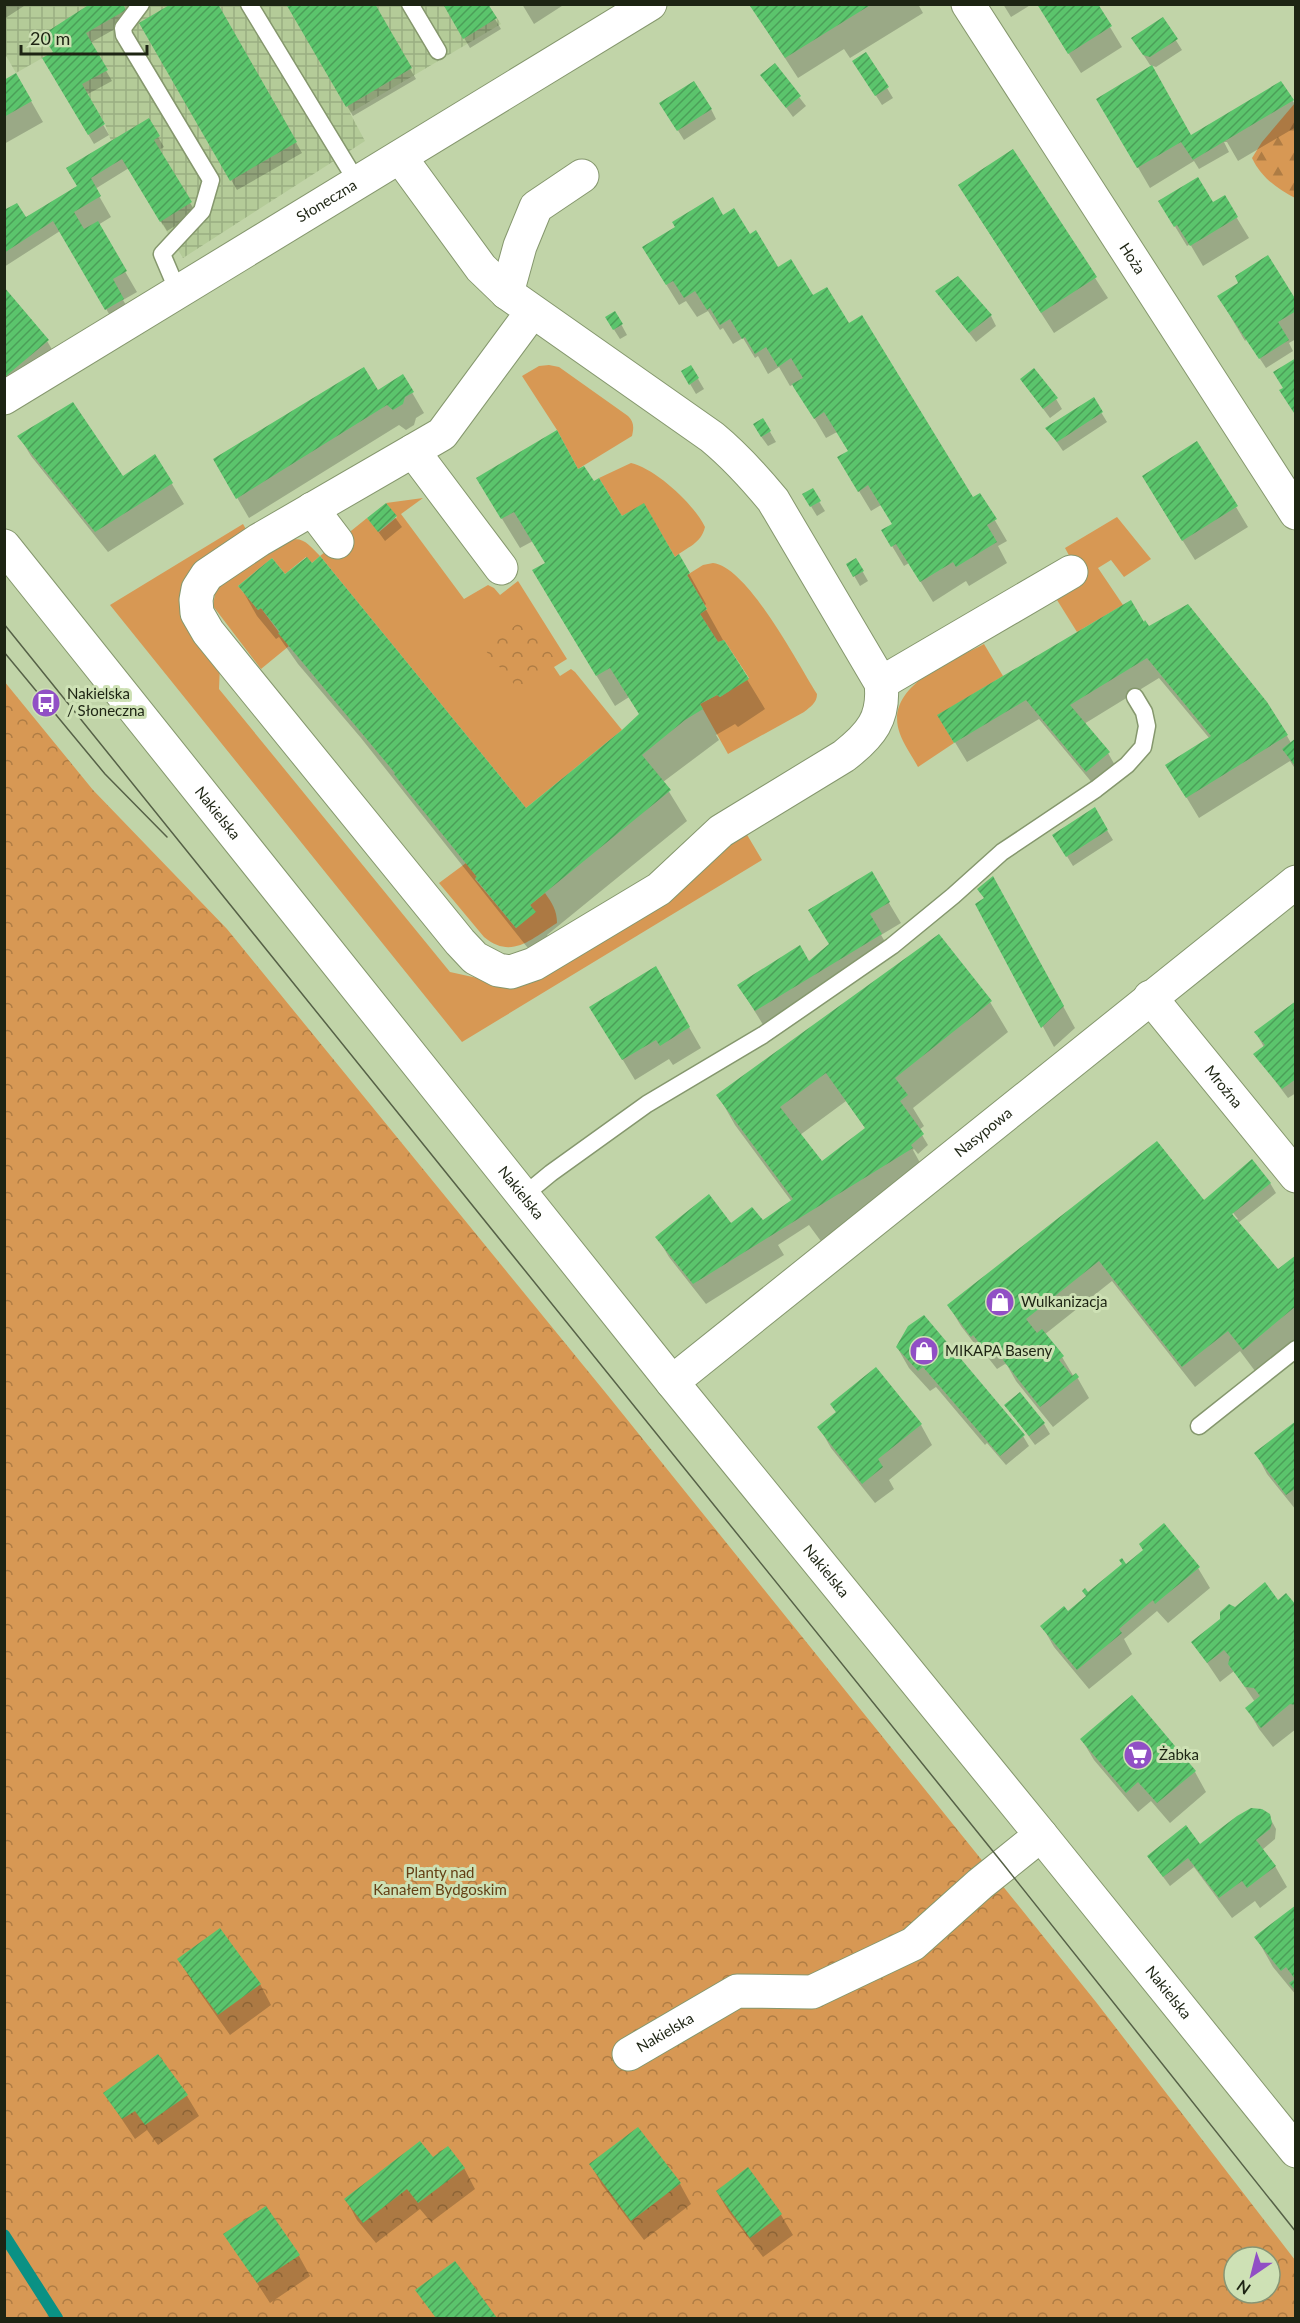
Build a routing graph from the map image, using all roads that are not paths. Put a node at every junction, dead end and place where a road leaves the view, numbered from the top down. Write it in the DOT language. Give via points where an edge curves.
graph roads {
  1 [pos="141,4"];
  2 [pos="249,4"];
  3 [pos="410,4"];
  4 [pos="650,4"];
  5 [pos="968,4"];
  6 [pos="438,51"];
  7 [pos="400,157"];
  8 [pos="582,176"];
  9 [pos="357,182"];
  10 [pos="179,294"];
  11 [pos="519,303"];
  12 [pos="4,399"];
  13 [pos="413,451"];
  14 [pos="312,509"];
  15 [pos="1296,513"];
  16 [pos="337,542"];
  17 [pos="4,546"];
  18 [pos="501,568"];
  19 [pos="1071,572"];
  20 [pos="881,683"];
  21 [pos="1135,697"];
  22 [pos="1296,882"];
  23 [pos="1150,997"];
  24 [pos="1296,1176"];
  25 [pos="523,1196"];
  26 [pos="1296,1349"];
  27 [pos="672,1382"];
  28 [pos="1199,1426"];
  29 [pos="1041,1835"];
  30 [pos="629,2054"];
  31 [pos="1296,2151"];
  1 -- 10 [label="lane" via="123,28 124,35 211,180 202,211 162,254"];
  2 -- 9 [label="lane"];
  3 -- 6 [label="lane"];
  4 -- 7 [label="street, Słoneczna"];
  5 -- 15 [label="street, Hoża"];
  7 -- 9 [label="street, Słoneczna"];
  7 -- 11 [label="street" via="481,268"];
  8 -- 11 [label="street" via="536,207 524,236"];
  9 -- 10 [label="street, Słoneczna"];
  10 -- 12 [label="street, Słoneczna"];
  11 -- 13 [label="street" via="442,434"];
  11 -- 20 [label="street" via="734,455 773,500"];
  13 -- 14 [label="street"];
  13 -- 18 [label="street"];
  14 -- 16 [label="street"];
  14 -- 20 [label="street" via="207,575 196,600 200,622 460,942 475,958 498,970 511,972 534,964 659,889 721,831 844,756 871,731 883,698"];
  17 -- 25 [label="street, Nakielska"];
  19 -- 20 [label="street"];
  21 -- 25 [label="lane" via="1147,726 1143,747 1127,765 1002,852 892,946 763,1035 647,1104"];
  22 -- 23 [label="street, Nasypowa"];
  23 -- 24 [label="street, Mroźna"];
  23 -- 27 [label="street, Nasypowa"];
  25 -- 27 [label="street, Nakielska"];
  26 -- 28 [label="lane"];
  27 -- 29 [label="street, Nakielska"];
  29 -- 30 [label="street, Nakielska" via="913,1944 812,1992 737,1990"];
  29 -- 31 [label="street, Nakielska"];
}
